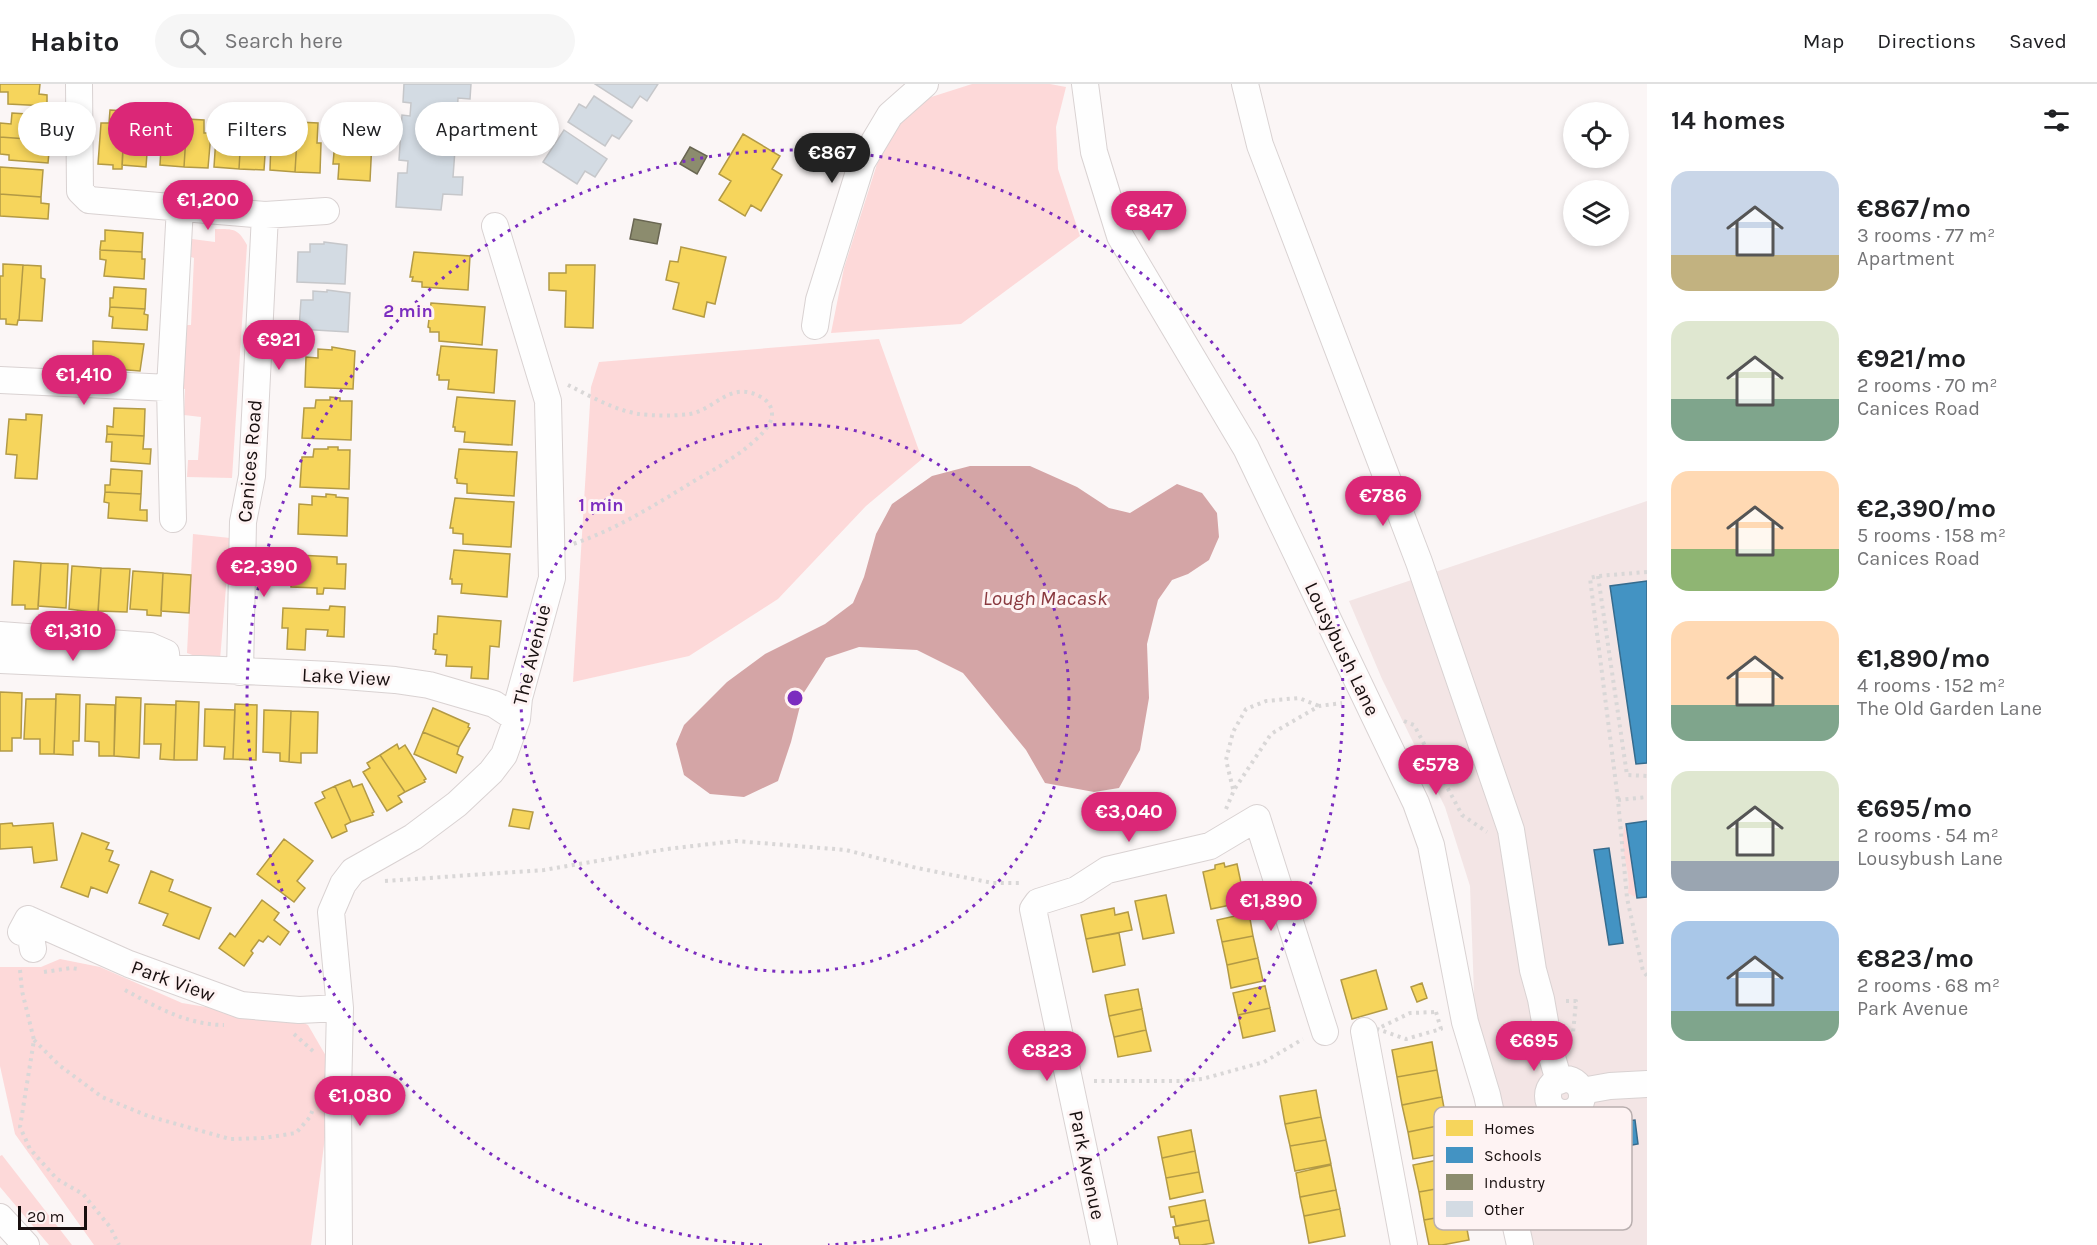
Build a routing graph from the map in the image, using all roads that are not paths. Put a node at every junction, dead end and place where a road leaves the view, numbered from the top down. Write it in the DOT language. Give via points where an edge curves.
graph roads {
  1 [pos="79,84"];
  2 [pos="925,84"];
  3 [pos="1085,84"];
  4 [pos="1245,84"];
  5 [pos="180,207"];
  6 [pos="326,211"];
  7 [pos="265,215"];
  8 [pos="495,226"];
  9 [pos="815,326"];
  10 [pos="0,380"];
  11 [pos="170,388"];
  12 [pos="173,519"];
  13 [pos="0,635"];
  14 [pos="0,660"];
  15 [pos="167,667"];
  16 [pos="240,672"];
  17 [pos="517,719"];
  18 [pos="28,952"];
  19 [pos="340,1008"];
  20 [pos="1371,1030"];
  21 [pos="1326,1032"];
  22 [pos="1647,1083"];
  23 [pos="1490,1107"];
  24 [pos="1552,1107"];
  25 [pos="1578,1107"];
  26 [pos="0,1217"];
  27 [pos="1517,1230"];
  28 [pos="26,1245"];
  29 [pos="339,1245"];
  30 [pos="1104,1245"];
  31 [pos="1404,1245"];
  32 [pos="1520,1245"];
  1 -- 5 [label="street" via="80,190 89,200"];
  2 -- 9 [label="street" via="890,116 862,162 819,300"];
  3 -- 23 [label="street, Lousybush Lane" via="1094,152 1120,236 1246,448 1416,803 1431,845 1465,1022"];
  4 -- 24 [label="street" via="1260,145 1419,562 1512,830 1533,970 1559,1080 1548,1090"];
  5 -- 7 [label="street"];
  5 -- 11 [label="street"];
  6 -- 7 [label="street"];
  7 -- 16 [label="street, Canices Road" via="252,476 243,522"];
  8 -- 17 [label="street, The Avenue" via="548,401 552,578 519,698"];
  10 -- 11 [label="street"];
  11 -- 12 [label="street"];
  13 -- 15 [label="street" via="150,646 166,653"];
  14 -- 15 [label="street, Lake View"];
  15 -- 16 [label="street, Lake View"];
  16 -- 17 [label="street, Lake View" via="332,675 429,685 494,704"];
  17 -- 19 [label="street, The Avenue" via="504,755 458,804 413,837 353,871 343,884 331,912"];
  18 -- 19 [label="street, Park View" via="129,964 241,1005 299,1010"];
  19 -- 29 [label="street, The Avenue"];
  20 -- 31 [label="street"];
  21 -- 30 [label="street, Park Avenue" via="1257,818 1210,846 1107,870 1076,890 1038,903 1033,909"];
  22 -- 25 [label="street" via="1582,1091"];
  26 -- 28 [label="street"];
  27 -- 32 [label="street, Lousybush Lane"];
}
